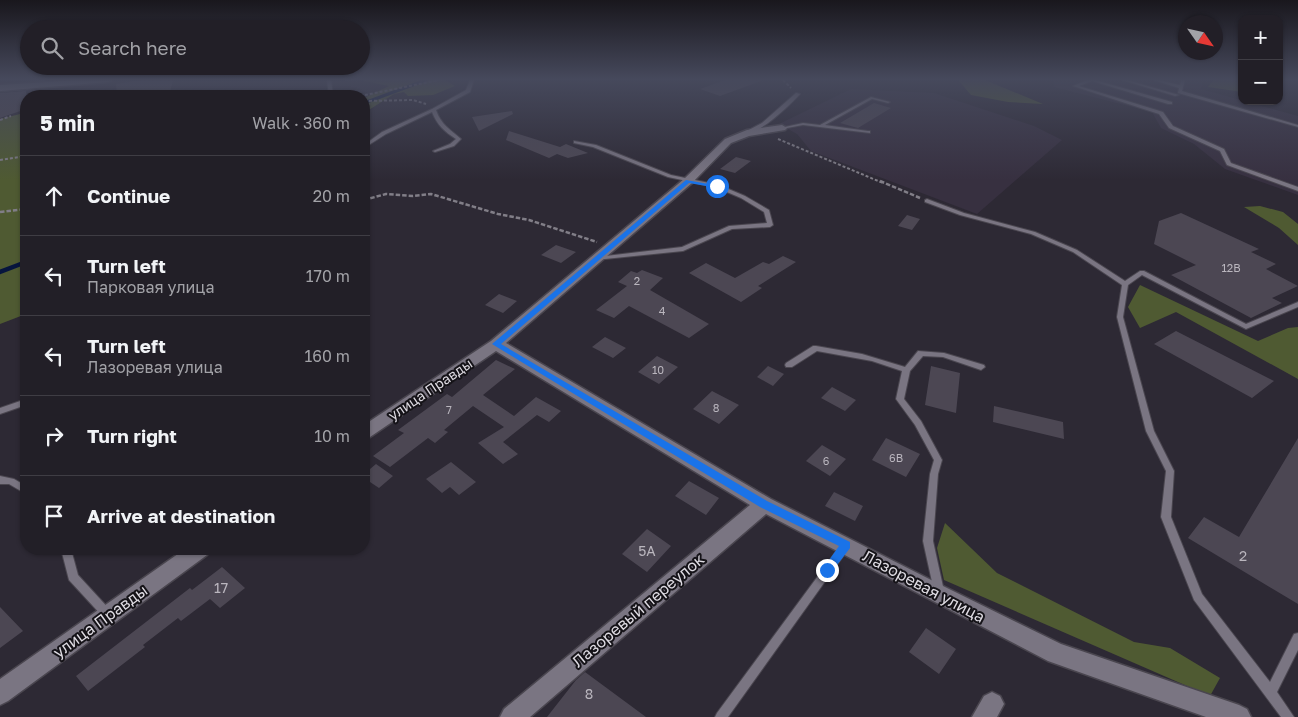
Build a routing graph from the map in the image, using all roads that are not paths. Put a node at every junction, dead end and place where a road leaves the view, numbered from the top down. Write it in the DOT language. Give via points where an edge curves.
graph roads {
  1 [pos="426,113"];
  2 [pos="435,113"];
  3 [pos="776,113"];
  4 [pos="843,113"];
  5 [pos="1161,113"];
  6 [pos="1254,113"];
  7 [pos="822,125"];
  8 [pos="1298,126"];
  9 [pos="782,128"];
  10 [pos="868,132"];
  11 [pos="747,133"];
  12 [pos="576,142"];
  13 [pos="370,143"];
  14 [pos="435,151"];
  15 [pos="688,182"];
  16 [pos="1298,189"];
  17 [pos="927,201"];
  18 [pos="596,259"];
  19 [pos="1125,284"];
  20 [pos="1298,304"];
  21 [pos="496,344"];
  22 [pos="789,366"];
  23 [pos="981,367"];
  24 [pos="906,370"];
  25 [pos="20,404"];
  26 [pos="0,411"];
  27 [pos="370,429"];
  28 [pos="0,480"];
  29 [pos="20,486"];
  30 [pos="764,504"];
  31 [pos="846,545"];
  32 [pos="68,555"];
  33 [pos="192,555"];
  34 [pos="940,596"];
  35 [pos="108,615"];
  36 [pos="1298,638"];
  37 [pos="0,693"];
  38 [pos="1271,693"];
  39 [pos="512,717"];
  40 [pos="721,717"];
  41 [pos="1239,717"];
  42 [pos="1288,717"];
  1 -- 13 [label="lane"];
  2 -- 14 [label="lane" via="446,131 459,139"];
  3 -- 11 [label="lane"];
  4 -- 7 [label="lane"];
  5 -- 16 [label="lane" via="1171,127 1222,150 1229,164"];
  6 -- 8 [label="lane"];
  7 -- 9 [label="lane"];
  7 -- 10 [label="lane"];
  9 -- 11 [label="street"];
  11 -- 15 [label="street, улица Правды" via="728,141"];
  12 -- 15 [label="lane"];
  15 -- 18 [label="street, улица Правды"];
  15 -- 18 [label="lane" via="717,186 743,197 767,210 770,225 731,227 683,249"];
  17 -- 19 [label="lane" via="1033,233 1075,251"];
  18 -- 21 [label="street, улица Правды"];
  19 -- 20 [label="lane" via="1142,272 1246,327"];
  19 -- 38 [label="lane" via="1120,317 1150,432 1170,471 1166,517 1198,597"];
  21 -- 27 [label="street, улица Правды"];
  21 -- 30 [label="street, Лазоревая улица"];
  22 -- 24 [label="lane" via="816,348 854,354"];
  23 -- 24 [label="lane" via="921,353"];
  24 -- 34 [label="lane" via="900,399 918,423 938,460 928,541"];
  25 -- 26 [label="lane"];
  28 -- 29 [label="lane"];
  30 -- 31 [label="street, Лазоревая улица"];
  30 -- 39 [label="street, Лазоревый переулок"];
  31 -- 34 [label="street, Лазоревая улица"];
  31 -- 40 [label="lane"];
  32 -- 35 [label="lane" via="73,577"];
  33 -- 35 [label="street, улица Правды"];
  34 -- 41 [label="street, Лазоревая улица" via="1056,653"];
  35 -- 37 [label="street, улица Правды"];
  36 -- 38 [label="lane"];
  38 -- 42 [label="lane"];
}
